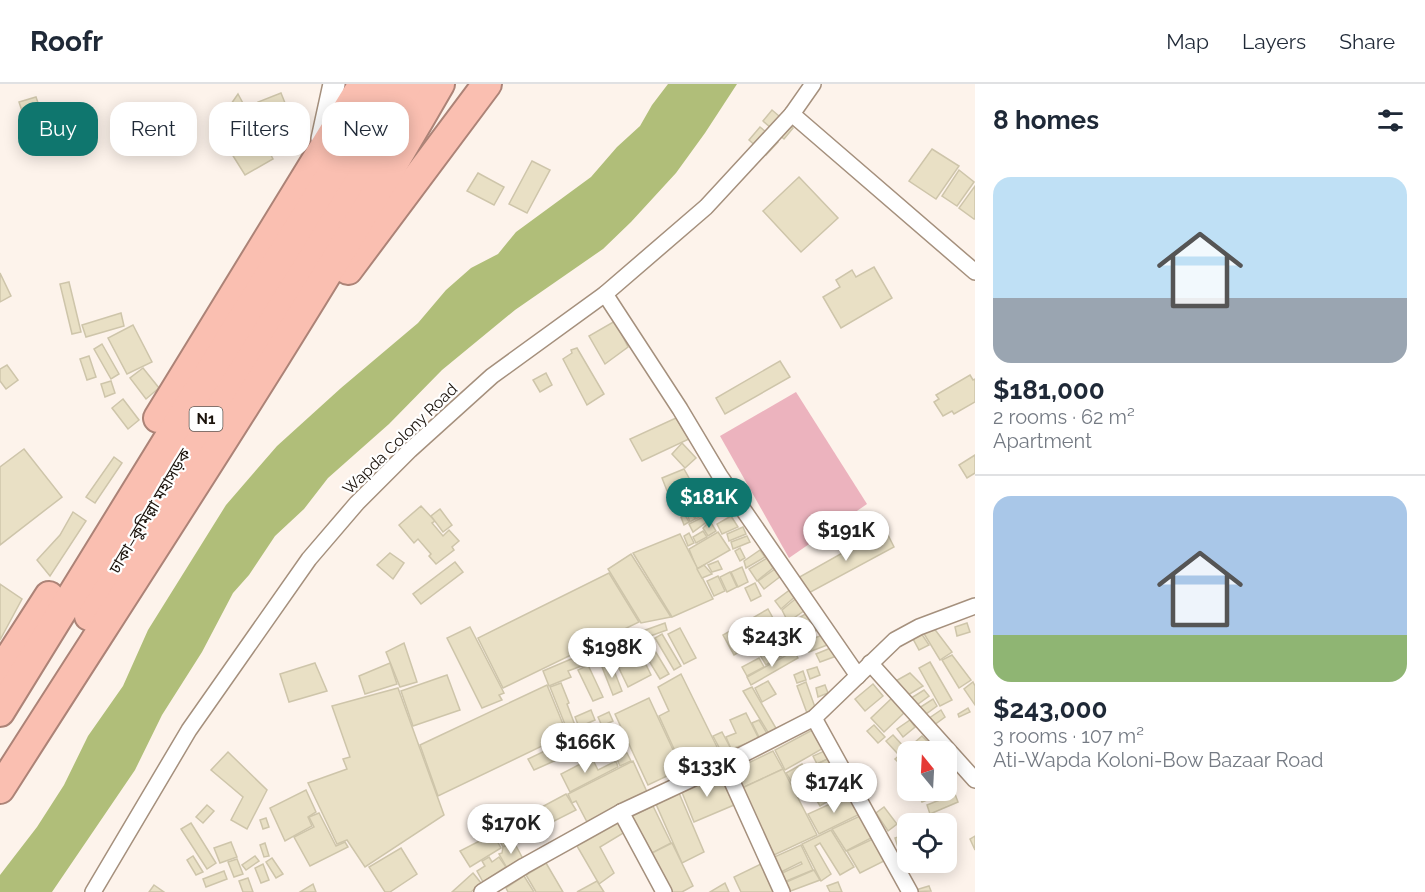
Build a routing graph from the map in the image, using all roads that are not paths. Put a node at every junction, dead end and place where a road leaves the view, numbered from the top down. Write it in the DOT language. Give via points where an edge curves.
graph roads {
  1 [pos="334,84"];
  2 [pos="363,84"];
  3 [pos="387,84"];
  4 [pos="417,84"];
  5 [pos="440,84"];
  6 [pos="487,84"];
  7 [pos="813,84"];
  8 [pos="792,114"];
  9 [pos="319,154"];
  10 [pos="975,272"];
  11 [pos="605,294"];
  12 [pos="274,360"];
  13 [pos="975,606"];
  14 [pos="870,663"];
  15 [pos="0,672"];
  16 [pos="858,676"];
  17 [pos="0,712"];
  18 [pos="814,718"];
  19 [pos="0,756"];
  20 [pos="724,764"];
  21 [pos="975,780"];
  22 [pos="0,789"];
  23 [pos="621,812"];
  24 [pos="499,887"];
  25 [pos="93,892"];
  26 [pos="482,892"];
  27 [pos="664,892"];
  28 [pos="782,892"];
  29 [pos="910,892"];
  1 -- 9 [label="street"];
  2 -- 9 [label="highway"];
  3 -- 17 [label="highway, ঢাকা–কুমিল্লা মহাসড়ক / N1"];
  4 -- 19 [label="highway, ঢাকা–কুমিল্লা মহাসড়ক / N1" via="179,461 65,657"];
  5 -- 12 [label="highway"];
  6 -- 12 [label="highway" via="358,258"];
  7 -- 8 [label="street, Wapda Colony Road"];
  8 -- 10 [label="street"];
  8 -- 11 [label="street, Wapda Colony Road" via="706,207"];
  9 -- 15 [label="highway"];
  11 -- 16 [label="street" via="720,476"];
  11 -- 25 [label="street, Wapda Colony Road" via="492,376 357,503 309,559 189,730"];
  12 -- 22 [label="highway"];
  13 -- 14 [label="street" via="895,640"];
  14 -- 16 [label="street"];
  14 -- 21 [label="street"];
  16 -- 18 [label="street"];
  18 -- 20 [label="street"];
  18 -- 29 [label="street"];
  20 -- 23 [label="street"];
  20 -- 28 [label="street"];
  23 -- 24 [label="street"];
  23 -- 27 [label="street"];
  24 -- 26 [label="street"];
}
